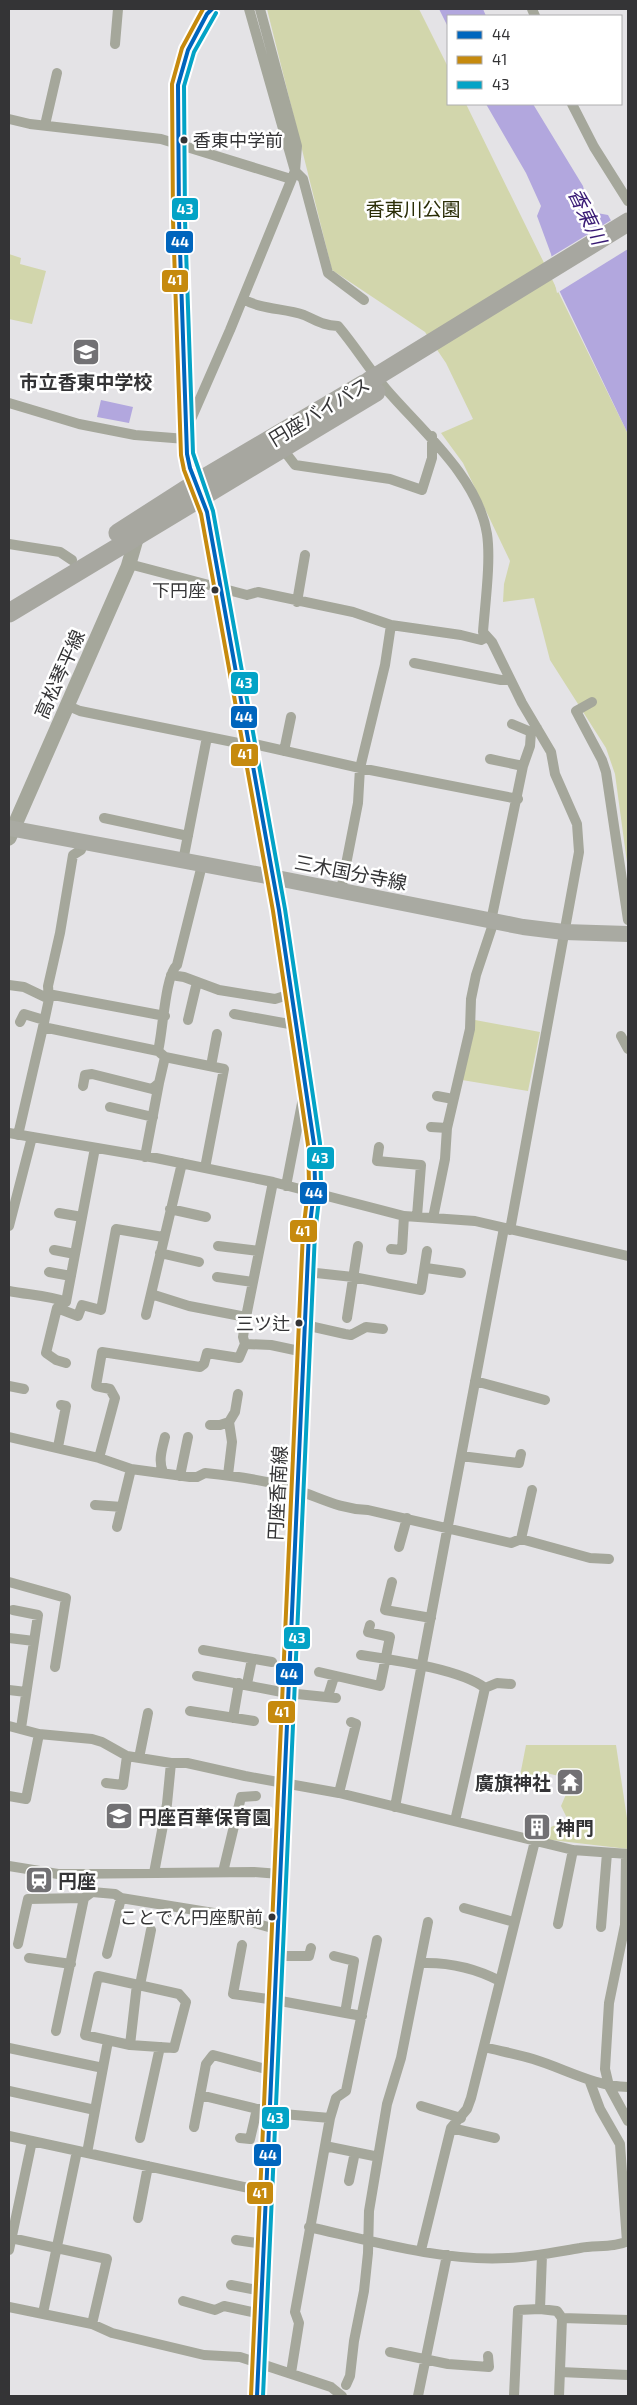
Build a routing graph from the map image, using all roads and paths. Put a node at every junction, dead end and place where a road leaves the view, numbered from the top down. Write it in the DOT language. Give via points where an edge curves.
graph roads {
  1 [pos="118,9"];
  2 [pos="212,9"];
  3 [pos="249,9"];
  4 [pos="260,9"];
  5 [pos="115,44"];
  6 [pos="57,73"];
  7 [pos="573,105"];
  8 [pos="9,119"];
  9 [pos="45,126"];
  10 [pos="178,146"];
  11 [pos="293,175"];
  12 [pos="628,201"];
  13 [pos="628,222"];
  14 [pos="628,237"];
  15 [pos="243,299"];
  16 [pos="364,300"];
  17 [pos="372,387"];
  18 [pos="9,403"];
  19 [pos="186,432"];
  20 [pos="432,436"];
  21 [pos="282,448"];
  22 [pos="199,490"];
  23 [pos="134,531"];
  24 [pos="9,544"];
  25 [pos="305,555"];
  26 [pos="72,560"];
  27 [pos="129,564"];
  28 [pos="222,588"];
  29 [pos="9,598"];
  30 [pos="297,602"];
  31 [pos="9,613"];
  32 [pos="391,625"];
  33 [pos="487,637"];
  34 [pos="414,663"];
  35 [pos="510,680"];
  36 [pos="592,702"];
  37 [pos="66,705"];
  38 [pos="291,717"];
  39 [pos="512,724"];
  40 [pos="534,730"];
  41 [pos="207,737"];
  42 [pos="248,746"];
  43 [pos="284,750"];
  44 [pos="490,759"];
  45 [pos="524,766"];
  46 [pos="360,768"];
  47 [pos="518,799"];
  48 [pos="104,818"];
  49 [pos="10,831"];
  50 [pos="188,836"];
  51 [pos="83,843"];
  52 [pos="183,862"];
  53 [pos="202,865"];
  54 [pos="272,877"];
  55 [pos="341,890"];
  56 [pos="628,920"];
  57 [pos="492,921"];
  58 [pos="564,932"];
  59 [pos="628,934"];
  60 [pos="171,975"];
  61 [pos="197,982"];
  62 [pos="9,985"];
  63 [pos="291,994"];
  64 [pos="49,996"];
  65 [pos="234,1014"];
  66 [pos="165,1016"];
  67 [pos="188,1020"];
  68 [pos="20,1022"];
  69 [pos="44,1023"];
  70 [pos="295,1025"];
  71 [pos="217,1034"];
  72 [pos="621,1036"];
  73 [pos="628,1048"];
  74 [pos="162,1054"];
  75 [pos="211,1066"];
  76 [pos="160,1083"];
  77 [pos="82,1086"];
  78 [pos="305,1088"];
  79 [pos="436,1096"];
  80 [pos="453,1100"];
  81 [pos="110,1107"];
  82 [pos="153,1117"];
  83 [pos="431,1128"];
  84 [pos="447,1128"];
  85 [pos="13,1134"];
  86 [pos="32,1137"];
  87 [pos="379,1147"];
  88 [pos="95,1148"];
  89 [pos="145,1157"];
  90 [pos="182,1163"];
  91 [pos="205,1168"];
  92 [pos="273,1182"];
  93 [pos="286,1186"];
  94 [pos="313,1194"];
  95 [pos="170,1209"];
  96 [pos="59,1213"];
  97 [pos="404,1216"];
  98 [pos="417,1216"];
  99 [pos="82,1217"];
  100 [pos="206,1217"];
  101 [pos="433,1218"];
  102 [pos="9,1226"];
  103 [pos="507,1229"];
  104 [pos="163,1238"];
  105 [pos="218,1246"];
  106 [pos="358,1246"];
  107 [pos="391,1248"];
  108 [pos="54,1250"];
  109 [pos="259,1251"];
  110 [pos="427,1251"];
  111 [pos="160,1253"];
  112 [pos="75,1254"];
  113 [pos="628,1256"];
  114 [pos="199,1262"];
  115 [pos="426,1268"];
  116 [pos="49,1272"];
  117 [pos="307,1272"];
  118 [pos="461,1273"];
  119 [pos="71,1276"];
  120 [pos="217,1277"];
  121 [pos="353,1277"];
  122 [pos="253,1282"];
  123 [pos="9,1291"];
  124 [pos="151,1294"];
  125 [pos="146,1315"];
  126 [pos="246,1317"];
  127 [pos="347,1318"];
  128 [pos="305,1325"];
  129 [pos="383,1329"];
  130 [pos="245,1344"];
  131 [pos="304,1352"];
  132 [pos="66,1363"];
  133 [pos="476,1381"];
  134 [pos="9,1386"];
  135 [pos="24,1389"];
  136 [pos="238,1394"];
  137 [pos="545,1400"];
  138 [pos="61,1405"];
  139 [pos="229,1422"];
  140 [pos="210,1425"];
  141 [pos="188,1436"];
  142 [pos="9,1437"];
  143 [pos="165,1438"];
  144 [pos="58,1447"];
  145 [pos="521,1454"];
  146 [pos="461,1456"];
  147 [pos="99,1458"];
  148 [pos="131,1469"];
  149 [pos="163,1472"];
  150 [pos="228,1475"];
  151 [pos="180,1476"];
  152 [pos="297,1490"];
  153 [pos="532,1490"];
  154 [pos="95,1505"];
  155 [pos="122,1507"];
  156 [pos="407,1518"];
  157 [pos="117,1527"];
  158 [pos="448,1527"];
  159 [pos="521,1540"];
  160 [pos="400,1547"];
  161 [pos="609,1559"];
  162 [pos="9,1582"];
  163 [pos="392,1582"];
  164 [pos="13,1610"];
  165 [pos="431,1618"];
  166 [pos="370,1625"];
  167 [pos="9,1638"];
  168 [pos="34,1641"];
  169 [pos="203,1650"];
  170 [pos="361,1655"];
  171 [pos="252,1659"];
  172 [pos="385,1659"];
  173 [pos="272,1662"];
  174 [pos="422,1666"];
  175 [pos="55,1667"];
  176 [pos="319,1672"];
  177 [pos="197,1676"];
  178 [pos="334,1677"];
  179 [pos="243,1684"];
  180 [pos="512,1684"];
  181 [pos="485,1688"];
  182 [pos="9,1690"];
  183 [pos="26,1692"];
  184 [pos="287,1693"];
  185 [pos="190,1711"];
  186 [pos="148,1713"];
  187 [pos="233,1718"];
  188 [pos="254,1721"];
  189 [pos="351,1722"];
  190 [pos="9,1726"];
  191 [pos="21,1728"];
  192 [pos="39,1734"];
  193 [pos="127,1756"];
  194 [pos="140,1758"];
  195 [pos="171,1763"];
  196 [pos="283,1782"];
  197 [pos="106,1783"];
  198 [pos="339,1793"];
  199 [pos="9,1796"];
  200 [pos="256,1796"];
  201 [pos="395,1807"];
  202 [pos="455,1821"];
  203 [pos="535,1841"];
  204 [pos="573,1850"];
  205 [pos="607,1853"];
  206 [pos="627,1854"];
  207 [pos="9,1866"];
  208 [pos="223,1872"];
  209 [pos="154,1873"];
  210 [pos="280,1874"];
  211 [pos="84,1898"];
  212 [pos="121,1898"];
  213 [pos="464,1908"];
  214 [pos="428,1922"];
  215 [pos="514,1922"];
  216 [pos="558,1924"];
  217 [pos="601,1927"];
  218 [pos="151,1930"];
  219 [pos="278,1930"];
  220 [pos="377,1940"];
  221 [pos="18,1944"];
  222 [pos="242,1945"];
  223 [pos="311,1948"];
  224 [pos="107,1954"];
  225 [pos="277,1956"];
  226 [pos="334,1956"];
  227 [pos="29,1958"];
  228 [pos="421,1963"];
  229 [pos="71,1964"];
  230 [pos="500,1981"];
  231 [pos="138,1985"];
  232 [pos="275,2000"];
  233 [pos="345,2013"];
  234 [pos="362,2016"];
  235 [pos="56,2031"];
  236 [pos="108,2041"];
  237 [pos="130,2045"];
  238 [pos="160,2047"];
  239 [pos="484,2047"];
  240 [pos="9,2048"];
  241 [pos="103,2068"];
  242 [pos="273,2071"];
  243 [pos="590,2082"];
  244 [pos="609,2086"];
  245 [pos="628,2087"];
  246 [pos="9,2091"];
  247 [pos="200,2094"];
  248 [pos="421,2106"];
  249 [pos="95,2110"];
  250 [pos="267,2110"];
  251 [pos="330,2118"];
  252 [pos="461,2118"];
  253 [pos="628,2120"];
  254 [pos="194,2127"];
  255 [pos="451,2128"];
  256 [pos="9,2136"];
  257 [pos="140,2138"];
  258 [pos="240,2138"];
  259 [pos="495,2138"];
  260 [pos="32,2141"];
  261 [pos="325,2146"];
  262 [pos="82,2152"];
  263 [pos="355,2152"];
  264 [pos="374,2156"];
  265 [pos="148,2166"];
  266 [pos="349,2181"];
  267 [pos="267,2192"];
  268 [pos="138,2218"];
  269 [pos="309,2227"];
  270 [pos="11,2238"];
  271 [pos="236,2240"];
  272 [pos="368,2240"];
  273 [pos="628,2241"];
  274 [pos="264,2244"];
  275 [pos="57,2248"];
  276 [pos="9,2250"];
  277 [pos="421,2250"];
  278 [pos="447,2255"];
  279 [pos="542,2255"];
  280 [pos="231,2285"];
  281 [pos="262,2291"];
  282 [pos="183,2301"];
  283 [pos="9,2307"];
  284 [pos="540,2309"];
  285 [pos="43,2314"];
  286 [pos="261,2314"];
  287 [pos="562,2318"];
  288 [pos="628,2320"];
  289 [pos="92,2324"];
  290 [pos="390,2352"];
  291 [pos="488,2356"];
  292 [pos="426,2359"];
  293 [pos="259,2364"];
  294 [pos="560,2372"];
  295 [pos="291,2373"];
  296 [pos="628,2375"];
  297 [pos="346,2385"];
  298 [pos="257,2396"];
  299 [pos="342,2396"];
  300 [pos="418,2396"];
  301 [pos="514,2396"];
  302 [pos="559,2396"];
  1 -- 5 [label="street"];
  2 -- 10 [label="main road" via="182,66 178,85"];
  3 -- 11 [label="street"];
  4 -- 11 [label="street" via="297,146"];
  6 -- 9 [label="street"];
  7 -- 12 [label="street"];
  8 -- 9 [label="street"];
  9 -- 10 [label="street" via="161,139"];
  10 -- 11 [label="street"];
  10 -- 19 [label="main road"];
  11 -- 15 [label="street"];
  11 -- 16 [label="street" via="303,179 328,273"];
  13 -- 17 [label="highway, 円座バイパス, bridge"];
  14 -- 17 [label="highway, 円座バイパス"];
  15 -- 19 [label="street"];
  15 -- 20 [label="street" via="252,304 304,315 323,325 338,326 382,384"];
  17 -- 21 [label="highway, 円座バイパス"];
  17 -- 22 [label="highway, 円座バイパス"];
  18 -- 19 [label="street" via="79,424 136,435"];
  19 -- 22 [label="main road" via="190,468"];
  20 -- 21 [label="street" via="432,458 422,490 390,479 295,465"];
  20 -- 33 [label="street" via="475,499 487,534 483,632"];
  21 -- 22 [label="highway, 円座バイパス"];
  22 -- 23 [label="highway, 円座バイパス"];
  22 -- 28 [label="main road, 円座香南線"];
  23 -- 26 [label="highway, 円座バイパス"];
  23 -- 27 [label="main road, 高松琴平線"];
  23 -- 31 [label="highway, 円座バイパス"];
  24 -- 26 [label="street" via="60,552"];
  25 -- 30 [label="street"];
  26 -- 29 [label="highway, 円座バイパス"];
  27 -- 28 [label="street"];
  27 -- 37 [label="main road, 高松琴平線"];
  28 -- 30 [label="street" via="246,595 258,592"];
  28 -- 42 [label="main road, 円座香南線"];
  30 -- 32 [label="street" via="353,612"];
  32 -- 33 [label="street" via="481,640"];
  32 -- 46 [label="street" via="385,665"];
  33 -- 35 [label="street"];
  34 -- 35 [label="street"];
  35 -- 40 [label="street"];
  36 -- 56 [label="street" via="576,711 606,772"];
  37 -- 41 [label="street"];
  37 -- 49 [label="main road, 高松琴平線"];
  38 -- 43 [label="street"];
  39 -- 40 [label="street"];
  40 -- 45 [label="street"];
  40 -- 58 [label="street" via="551,752 555,774 577,824 580,840"];
  41 -- 42 [label="street"];
  41 -- 50 [label="street"];
  42 -- 43 [label="street" via="254,744"];
  42 -- 54 [label="main road, 円座香南線"];
  43 -- 46 [label="street"];
  44 -- 45 [label="street"];
  45 -- 47 [label="street"];
  46 -- 47 [label="street"];
  46 -- 55 [label="street" via="358,803"];
  47 -- 57 [label="street"];
  48 -- 50 [label="street"];
  49 -- 51 [label="main road, 三木国分寺線"];
  50 -- 52 [label="street"];
  51 -- 52 [label="main road, 三木国分寺線"];
  51 -- 64 [label="street" via="81,850 73,855 48,986"];
  52 -- 53 [label="main road, 三木国分寺線"];
  53 -- 54 [label="main road, 三木国分寺線"];
  53 -- 60 [label="street" via="177,965"];
  54 -- 55 [label="main road, 三木国分寺線"];
  54 -- 63 [label="main road, 円座香南線"];
  55 -- 57 [label="main road, 三木国分寺線"];
  57 -- 58 [label="main road, 三木国分寺線"];
  57 -- 80 [label="street" via="476,975 470,1029"];
  58 -- 59 [label="main road, 三木国分寺線"];
  58 -- 103 [label="street"];
  60 -- 61 [label="street"];
  60 -- 66 [label="street"];
  61 -- 63 [label="street" via="219,990 275,999"];
  61 -- 67 [label="street"];
  62 -- 64 [label="street"];
  63 -- 70 [label="main road, 円座香南線"];
  64 -- 66 [label="street"];
  64 -- 69 [label="street"];
  65 -- 70 [label="street"];
  66 -- 74 [label="street"];
  68 -- 69 [label="street" via="24,1014"];
  69 -- 74 [label="street"];
  69 -- 85 [label="street"];
  70 -- 78 [label="main road, 円座香南線"];
  71 -- 75 [label="street"];
  72 -- 73 [label="street"];
  74 -- 75 [label="street"];
  74 -- 76 [label="street"];
  75 -- 91 [label="street" via="224,1069"];
  76 -- 77 [label="street" via="152,1088 92,1074 85,1075"];
  76 -- 82 [label="street"];
  78 -- 93 [label="street"];
  78 -- 94 [label="main road, 円座香南線" via="314,1144"];
  79 -- 80 [label="street"];
  80 -- 84 [label="street"];
  81 -- 82 [label="street"];
  82 -- 89 [label="street"];
  83 -- 84 [label="street"];
  84 -- 101 [label="street" via="445,1159"];
  85 -- 86 [label="street"];
  86 -- 88 [label="street"];
  86 -- 102 [label="street"];
  87 -- 98 [label="street" via="377,1161 421,1165"];
  88 -- 89 [label="street"];
  88 -- 99 [label="street"];
  89 -- 90 [label="street"];
  90 -- 91 [label="street"];
  90 -- 95 [label="street"];
  91 -- 92 [label="street"];
  92 -- 93 [label="street"];
  92 -- 109 [label="street"];
  93 -- 94 [label="street"];
  94 -- 97 [label="street"];
  94 -- 117 [label="main road, 円座香南線"];
  95 -- 100 [label="street"];
  95 -- 104 [label="street"];
  96 -- 99 [label="street"];
  97 -- 98 [label="street"];
  97 -- 107 [label="street" via="402,1250"];
  98 -- 101 [label="street"];
  99 -- 112 [label="street"];
  101 -- 103 [label="street" via="475,1221"];
  103 -- 113 [label="street"];
  103 -- 133 [label="street"];
  104 -- 111 [label="street"];
  104 -- 132 [label="street" via="116,1229 100,1310 82,1305 78,1316 57,1308 46,1353"];
  105 -- 109 [label="street"];
  106 -- 121 [label="street"];
  108 -- 112 [label="street"];
  109 -- 122 [label="street"];
  110 -- 115 [label="street"];
  111 -- 114 [label="street"];
  111 -- 124 [label="street"];
  112 -- 119 [label="street"];
  115 -- 118 [label="street"];
  115 -- 121 [label="street" via="421,1290"];
  116 -- 119 [label="street"];
  117 -- 121 [label="street"];
  117 -- 128 [label="main road, 円座香南線"];
  119 -- 123 [label="street" via="66,1302"];
  120 -- 122 [label="street"];
  121 -- 127 [label="street"];
  122 -- 126 [label="street"];
  124 -- 125 [label="street"];
  124 -- 126 [label="street" via="189,1306"];
  126 -- 130 [label="street"];
  128 -- 129 [label="street" via="352,1335 361,1328"];
  128 -- 131 [label="main road, 円座香南線"];
  130 -- 131 [label="street" via="280,1346"];
  130 -- 147 [label="street" via="239,1358 207,1353 200,1367 102,1352 96,1386 110,1389 115,1398"];
  131 -- 152 [label="main road, 円座香南線"];
  133 -- 137 [label="street"];
  133 -- 146 [label="street"];
  134 -- 135 [label="street"];
  136 -- 139 [label="street" via="235,1412"];
  138 -- 144 [label="street" via="66,1406"];
  139 -- 140 [label="street"];
  139 -- 150 [label="street" via="232,1442"];
  141 -- 151 [label="street"];
  142 -- 144 [label="street"];
  143 -- 149 [label="street" via="160,1466"];
  144 -- 147 [label="street"];
  145 -- 146 [label="street" via="519,1464"];
  146 -- 158 [label="street"];
  147 -- 148 [label="street"];
  148 -- 149 [label="street"];
  148 -- 155 [label="street"];
  149 -- 151 [label="street"];
  150 -- 151 [label="street"];
  150 -- 152 [label="street"];
  152 -- 156 [label="street" via="344,1508"];
  152 -- 184 [label="main road, 円座香南線"];
  153 -- 159 [label="street"];
  154 -- 155 [label="street"];
  155 -- 157 [label="street"];
  156 -- 158 [label="street"];
  156 -- 160 [label="street"];
  158 -- 159 [label="street" via="511,1543"];
  158 -- 165 [label="street"];
  159 -- 161 [label="street" via="590,1558"];
  162 -- 175 [label="street" via="66,1598"];
  163 -- 165 [label="street" via="385,1610"];
  164 -- 168 [label="street" via="38,1615"];
  165 -- 174 [label="street"];
  166 -- 172 [label="street" via="368,1632 390,1637"];
  167 -- 168 [label="street"];
  168 -- 183 [label="street"];
  169 -- 171 [label="street"];
  170 -- 172 [label="street"];
  171 -- 173 [label="street"];
  171 -- 179 [label="street"];
  172 -- 174 [label="street"];
  172 -- 178 [label="street" via="380,1686"];
  174 -- 181 [label="street"];
  174 -- 201 [label="street"];
  176 -- 178 [label="street"];
  177 -- 179 [label="street"];
  178 -- 184 [label="street" via="332,1697"];
  179 -- 184 [label="street"];
  179 -- 187 [label="street"];
  180 -- 181 [label="street" via="497,1683"];
  181 -- 202 [label="street"];
  182 -- 183 [label="street"];
  183 -- 191 [label="street"];
  184 -- 196 [label="main road, 円座香南線"];
  185 -- 187 [label="street"];
  186 -- 194 [label="street"];
  187 -- 188 [label="street"];
  189 -- 198 [label="street" via="356,1724"];
  190 -- 191 [label="street"];
  191 -- 192 [label="street"];
  192 -- 193 [label="street" via="92,1739"];
  192 -- 199 [label="street" via="26,1799"];
  193 -- 194 [label="street"];
  193 -- 197 [label="street" via="123,1785"];
  194 -- 195 [label="street"];
  195 -- 196 [label="street" via="187,1763"];
  195 -- 209 [label="street"];
  196 -- 198 [label="street"];
  196 -- 210 [label="main road, 円座香南線"];
  198 -- 201 [label="street"];
  200 -- 208 [label="street" via="241,1797"];
  201 -- 202 [label="street"];
  202 -- 203 [label="street"];
  203 -- 204 [label="street"];
  203 -- 215 [label="street"];
  204 -- 205 [label="street"];
  204 -- 216 [label="street"];
  205 -- 206 [label="street"];
  205 -- 217 [label="street"];
  206 -- 244 [label="street" via="625,1925 606,2028 605,2069"];
  207 -- 209 [label="street" via="58,1874"];
  208 -- 209 [label="street"];
  208 -- 210 [label="street"];
  210 -- 219 [label="main road, 円座香南線"];
  211 -- 212 [label="street" via="92,1892 115,1894"];
  211 -- 221 [label="street" via="28,1899"];
  211 -- 229 [label="street"];
  212 -- 219 [label="street" via="226,1915"];
  212 -- 224 [label="street"];
  213 -- 215 [label="street"];
  214 -- 228 [label="street"];
  215 -- 230 [label="street"];
  218 -- 231 [label="street"];
  219 -- 225 [label="main road, 円座香南線"];
  220 -- 234 [label="street"];
  222 -- 232 [label="street" via="233,1994"];
  223 -- 225 [label="street" via="309,1956"];
  225 -- 232 [label="main road, 円座香南線"];
  226 -- 233 [label="street" via="354,1961"];
  227 -- 229 [label="street"];
  228 -- 230 [label="street" via="459,1966"];
  228 -- 272 [label="street" via="410,2003 401,2058 387,2104 369,2211"];
  229 -- 235 [label="street"];
  230 -- 239 [label="street"];
  231 -- 236 [label="street" via="98,1976 85,2035"];
  231 -- 237 [label="street"];
  231 -- 238 [label="street" via="179,1994 186,2002 174,2048"];
  232 -- 233 [label="street"];
  232 -- 242 [label="main road, 円座香南線"];
  233 -- 234 [label="street"];
  234 -- 251 [label="street" via="346,2091 336,2098"];
  236 -- 237 [label="street"];
  236 -- 241 [label="street"];
  237 -- 238 [label="street"];
  238 -- 257 [label="street"];
  239 -- 243 [label="street" via="533,2059"];
  239 -- 252 [label="street" via="471,2098"];
  240 -- 241 [label="street"];
  241 -- 249 [label="street"];
  242 -- 247 [label="street" via="213,2055 206,2064"];
  242 -- 250 [label="main road, 円座香南線"];
  243 -- 244 [label="street"];
  243 -- 273 [label="street" via="600,2109 620,2144"];
  244 -- 245 [label="street"];
  244 -- 253 [label="street"];
  246 -- 249 [label="street"];
  247 -- 250 [label="street"];
  247 -- 254 [label="street"];
  248 -- 252 [label="street"];
  249 -- 262 [label="street"];
  250 -- 251 [label="street"];
  250 -- 258 [label="street" via="250,2139"];
  250 -- 267 [label="main road, 円座香南線"];
  251 -- 261 [label="street"];
  252 -- 255 [label="street"];
  255 -- 259 [label="street"];
  255 -- 277 [label="street"];
  256 -- 260 [label="street"];
  260 -- 262 [label="street"];
  260 -- 270 [label="street"];
  261 -- 263 [label="street"];
  261 -- 269 [label="street"];
  262 -- 265 [label="street"];
  262 -- 275 [label="street"];
  263 -- 264 [label="street"];
  263 -- 266 [label="street"];
  265 -- 267 [label="street"];
  265 -- 268 [label="street"];
  267 -- 274 [label="main road, 円座香南線"];
  269 -- 272 [label="street"];
  269 -- 295 [label="street" via="295,2312 299,2323"];
  270 -- 275 [label="street"];
  270 -- 276 [label="street"];
  271 -- 274 [label="street"];
  272 -- 277 [label="street"];
  272 -- 297 [label="street" via="364,2291"];
  273 -- 279 [label="street"];
  274 -- 281 [label="main road, 円座香南線"];
  275 -- 285 [label="street"];
  275 -- 289 [label="street" via="107,2259"];
  277 -- 278 [label="street"];
  278 -- 279 [label="street" via="508,2258"];
  278 -- 292 [label="street"];
  279 -- 284 [label="street"];
  280 -- 281 [label="street"];
  281 -- 286 [label="main road, 円座香南線"];
  282 -- 286 [label="street" via="215,2310 224,2306"];
  283 -- 285 [label="street"];
  284 -- 287 [label="street" via="557,2311"];
  284 -- 301 [label="street" via="518,2310"];
  285 -- 289 [label="street"];
  286 -- 293 [label="main road, 円座香南線"];
  287 -- 288 [label="street"];
  287 -- 294 [label="street"];
  289 -- 293 [label="street" via="112,2333 204,2355 240,2357"];
  290 -- 292 [label="street"];
  291 -- 292 [label="street" via="489,2367"];
  292 -- 300 [label="street"];
  293 -- 295 [label="street"];
  293 -- 298 [label="main road, 円座香南線"];
  294 -- 296 [label="street"];
  294 -- 302 [label="street"];
  295 -- 299 [label="street" via="331,2387"];
}
